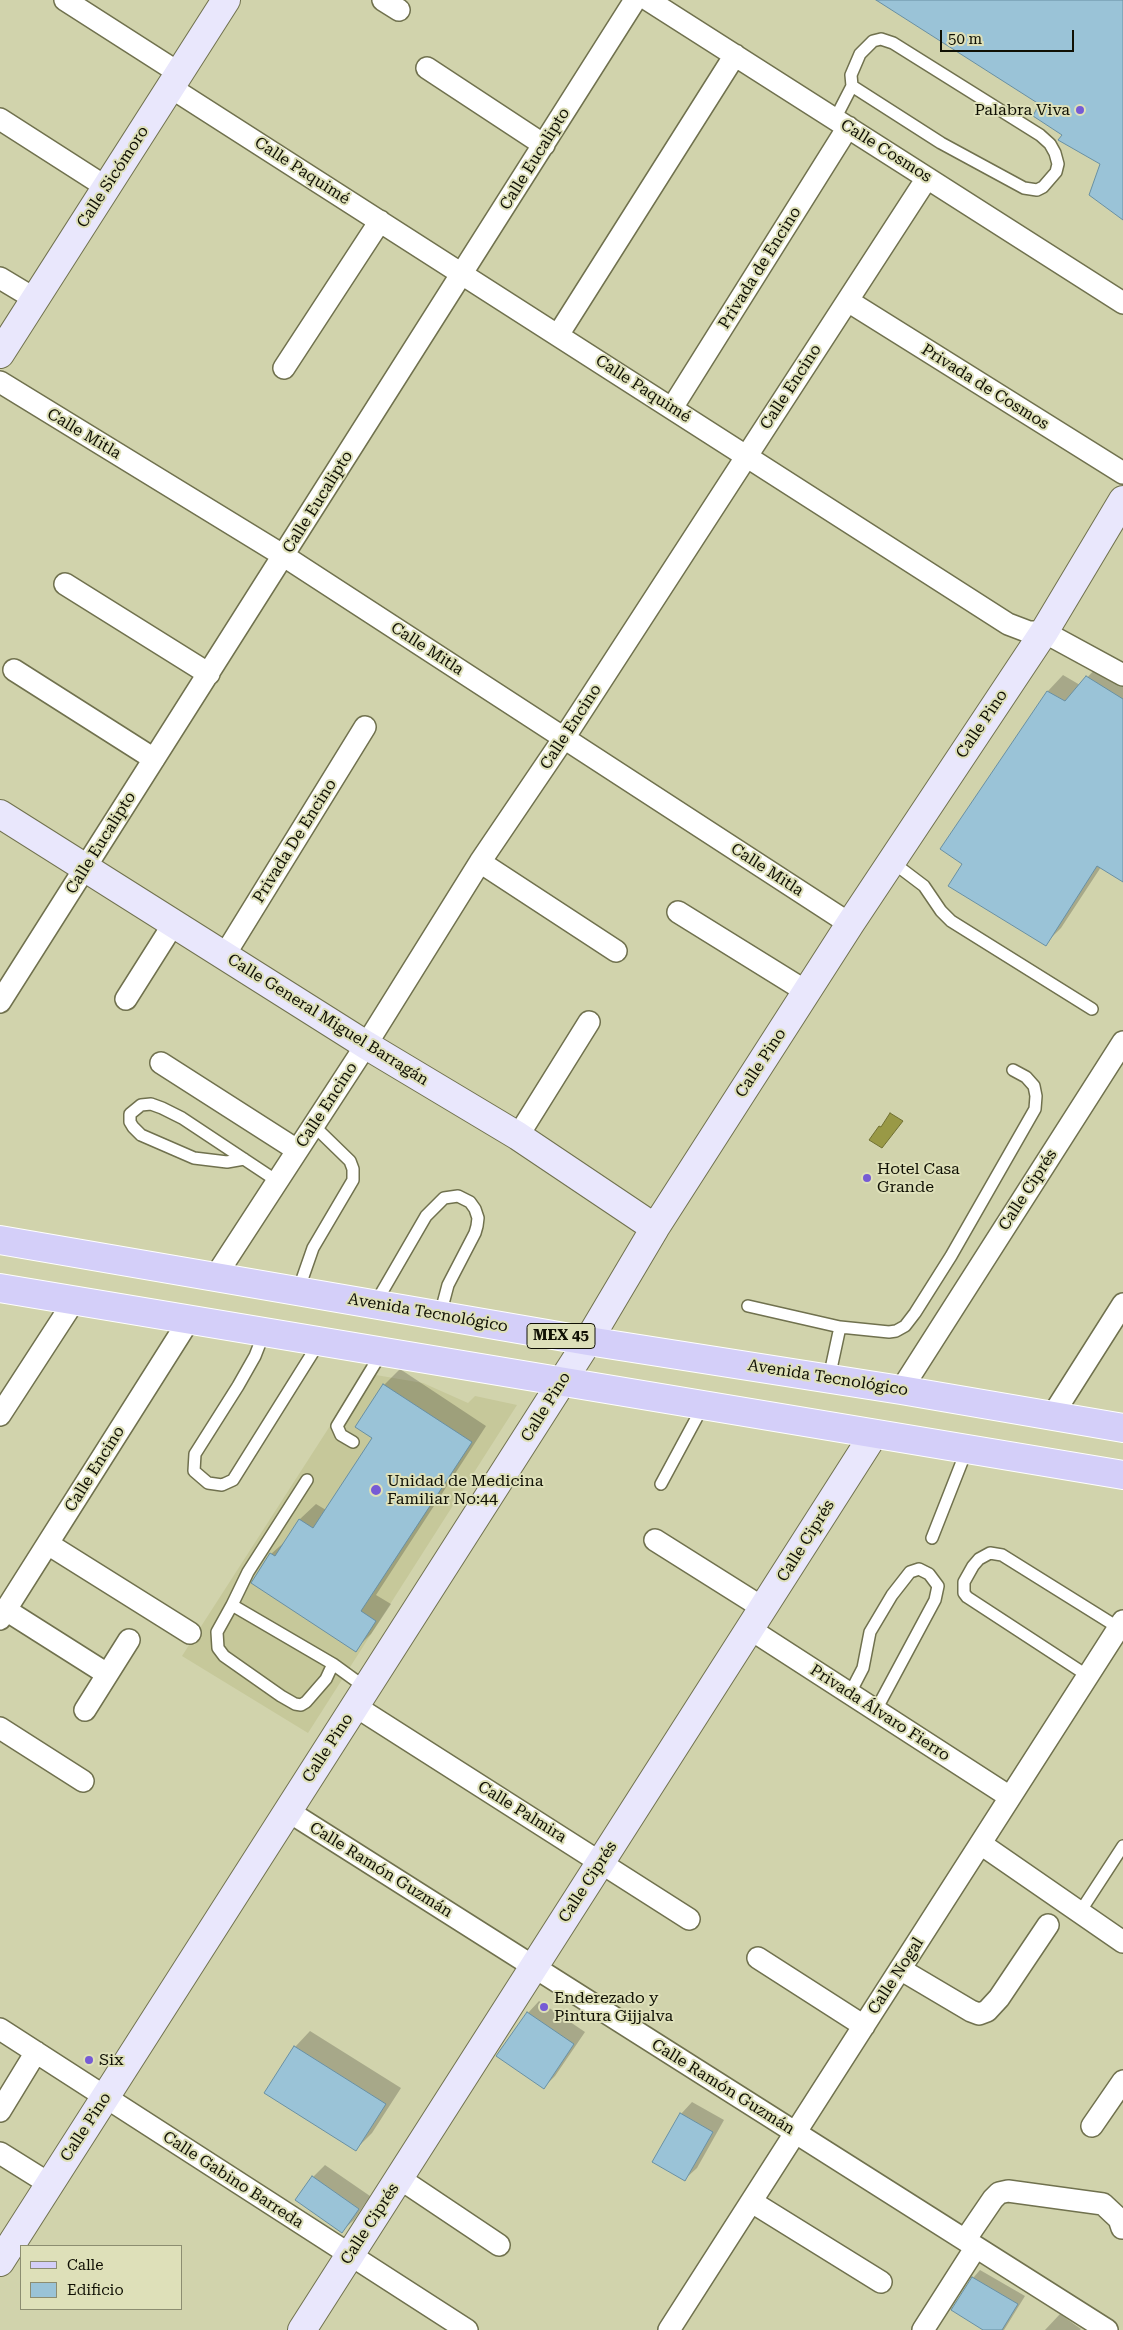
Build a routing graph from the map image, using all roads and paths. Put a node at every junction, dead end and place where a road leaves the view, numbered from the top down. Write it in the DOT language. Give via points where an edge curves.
graph roads {
  1 [pos="65,0"];
  2 [pos="226,0"];
  3 [pos="635,0"];
  4 [pos="648,0"];
  5 [pos="735,55"];
  6 [pos="428,68"];
  7 [pos="175,80"];
  8 [pos="852,86"];
  9 [pos="0,119"];
  10 [pos="841,123"];
  11 [pos="544,145"];
  12 [pos="927,178"];
  13 [pos="106,187"];
  14 [pos="380,221"];
  15 [pos="463,274"];
  16 [pos="0,278"];
  17 [pos="35,299"];
  18 [pos="848,301"];
  19 [pos="1123,303"];
  20 [pos="558,335"];
  21 [pos="0,354"];
  22 [pos="284,368"];
  23 [pos="0,382"];
  24 [pos="672,408"];
  25 [pos="747,456"];
  26 [pos="1123,473"];
  27 [pos="1123,500"];
  28 [pos="284,556"];
  29 [pos="65,584"];
  30 [pos="1044,632"];
  31 [pos="14,670"];
  32 [pos="209,674"];
  33 [pos="1123,675"];
  34 [pos="365,727"];
  35 [pos="564,738"];
  36 [pos="154,759"];
  37 [pos="0,814"];
  38 [pos="891,861"];
  39 [pos="480,862"];
  40 [pos="85,868"];
  41 [pos="678,912"];
  42 [pos="174,923"];
  43 [pos="850,924"];
  44 [pos="616,951"];
  45 [pos="224,956"];
  46 [pos="807,992"];
  47 [pos="126,999"];
  48 [pos="0,1002"];
  49 [pos="1092,1009"];
  50 [pos="589,1022"];
  51 [pos="1123,1042"];
  52 [pos="366,1045"];
  53 [pos="161,1063"];
  54 [pos="1014,1070"];
  55 [pos="313,1125"];
  56 [pos="518,1136"];
  57 [pos="297,1150"];
  58 [pos="244,1159"];
  59 [pos="277,1181"];
  60 [pos="655,1228"];
  61 [pos="0,1240"];
  62 [pos="215,1277"];
  63 [pos="0,1288"];
  64 [pos="298,1291"];
  65 [pos="74,1301"];
  66 [pos="375,1304"];
  67 [pos="1123,1304"];
  68 [pos="748,1306"];
  69 [pos="440,1315"];
  70 [pos="189,1320"];
  71 [pos="840,1327"];
  72 [pos="264,1333"];
  73 [pos="588,1341"];
  74 [pos="320,1342"];
  75 [pos="382,1352"];
  76 [pos="829,1378"];
  77 [pos="562,1382"];
  78 [pos="901,1390"];
  79 [pos="703,1405"];
  80 [pos="0,1415"];
  81 [pos="1052,1416"];
  82 [pos="1123,1428"];
  83 [pos="874,1434"];
  84 [pos="353,1442"];
  85 [pos="967,1449"];
  86 [pos="1123,1476"];
  87 [pos="307,1480"];
  88 [pos="661,1484"];
  89 [pos="932,1538"];
  90 [pos="655,1540"];
  91 [pos="48,1544"];
  92 [pos="232,1605"];
  93 [pos="3,1614"];
  94 [pos="757,1619"];
  95 [pos="1121,1625"];
  96 [pos="190,1633"];
  97 [pos="129,1640"];
  98 [pos="333,1664"];
  99 [pos="107,1674"];
  100 [pos="1088,1676"];
  101 [pos="850,1693"];
  102 [pos="361,1697"];
  103 [pos="84,1710"];
  104 [pos="876,1710"];
  105 [pos="0,1728"];
  106 [pos="83,1781"];
  107 [pos="1010,1797"];
  108 [pos="288,1811"];
  109 [pos="980,1844"];
  110 [pos="1123,1846"];
  111 [pos="601,1862"];
  112 [pos="1080,1912"];
  113 [pos="689,1919"];
  114 [pos="1048,1926"];
  115 [pos="1123,1942"];
  116 [pos="758,1958"];
  117 [pos="534,1967"];
  118 [pos="900,1969"];
  119 [pos="864,2026"];
  120 [pos="0,2029"];
  121 [pos="36,2052"];
  122 [pos="1123,2081"];
  123 [pos="106,2097"];
  124 [pos="0,2111"];
  125 [pos="1092,2126"];
  126 [pos="796,2133"];
  127 [pos="0,2153"];
  128 [pos="400,2178"];
  129 [pos="48,2184"];
  130 [pos="752,2202"];
  131 [pos="1122,2228"];
  132 [pos="970,2244"];
  133 [pos="499,2245"];
  134 [pos="350,2256"];
  135 [pos="0,2262"];
  136 [pos="881,2282"];
  137 [pos="302,2330"];
  138 [pos="467,2330"];
  139 [pos="669,2330"];
  140 [pos="922,2330"];
  141 [pos="1107,2330"];
  1 -- 7 [label="street, Calle Paquimé"];
  2 -- 7 [label="street, Calle Sicómoro"];
  3 -- 11 [label="street, Calle Eucalipto"];
  4 -- 5 [label="street, Calle Cosmos"];
  5 -- 10 [label="street, Calle Cosmos"];
  5 -- 20 [label="street"];
  6 -- 11 [label="street"];
  7 -- 13 [label="street, Calle Sicómoro"];
  7 -- 14 [label="street, Calle Paquimé"];
  8 -- 8 [label="lane" via="851,75 860,54 874,41 893,42 1040,135 1055,153 1056,172 1043,187 1036,190 1024,188 942,143"];
  8 -- 10 [label="lane"];
  9 -- 13 [label="street"];
  10 -- 12 [label="street, Calle Cosmos"];
  10 -- 24 [label="street, Privada de Encino"];
  11 -- 15 [label="street, Calle Eucalipto"];
  12 -- 18 [label="street, Calle Encino"];
  12 -- 19 [label="street, Calle Cosmos"];
  13 -- 17 [label="street, Calle Sicómoro"];
  14 -- 15 [label="street, Calle Paquimé"];
  14 -- 22 [label="street"];
  15 -- 20 [label="street, Calle Paquimé"];
  15 -- 28 [label="street, Calle Eucalipto"];
  16 -- 17 [label="street"];
  17 -- 21 [label="street, Calle Sicómoro"];
  18 -- 25 [label="street, Calle Encino"];
  18 -- 26 [label="street, Privada de Cosmos"];
  20 -- 24 [label="street, Calle Paquimé"];
  23 -- 28 [label="street, Calle Mitla"];
  24 -- 25 [label="street, Calle Paquimé"];
  25 -- 30 [label="street, Calle Paquimé" via="1008,624 1029,632"];
  25 -- 35 [label="street, Calle Encino"];
  27 -- 30 [label="street, Calle Pino"];
  28 -- 32 [label="street, Calle Eucalipto"];
  28 -- 35 [label="street, Calle Mitla"];
  29 -- 32 [label="street"];
  30 -- 33 [label="street, Calle Paquimé"];
  30 -- 38 [label="street, Calle Pino"];
  31 -- 36 [label="street"];
  32 -- 36 [label="street, Calle Eucalipto"];
  34 -- 45 [label="street, Privada De Encino"];
  35 -- 39 [label="street, Calle Encino"];
  35 -- 43 [label="street, Calle Mitla"];
  36 -- 40 [label="street, Calle Eucalipto"];
  37 -- 40 [label="street, Calle General Miguel Barragán"];
  38 -- 43 [label="street, Calle Pino"];
  38 -- 49 [label="lane" via="924,886 951,921"];
  39 -- 44 [label="street"];
  39 -- 52 [label="street, Calle Encino"];
  40 -- 42 [label="street, Calle General Miguel Barragán"];
  40 -- 48 [label="street, Calle Eucalipto"];
  41 -- 46 [label="street"];
  42 -- 45 [label="street, Calle General Miguel Barragán"];
  42 -- 47 [label="street"];
  43 -- 46 [label="street, Calle Pino"];
  45 -- 52 [label="street, Calle General Miguel Barragán"];
  46 -- 60 [label="street, Calle Pino"];
  50 -- 56 [label="street"];
  51 -- 78 [label="street, Calle Ciprés"];
  52 -- 55 [label="street, Calle Encino"];
  52 -- 56 [label="street, Calle General Miguel Barragán"];
  53 -- 57 [label="street"];
  54 -- 71 [label="lane" via="1034,1086 1034,1109 916,1313 896,1331"];
  55 -- 57 [label="street, Calle Encino"];
  55 -- 64 [label="lane" via="353,1169 352,1180 313,1248"];
  56 -- 60 [label="street, Calle General Miguel Barragán"];
  57 -- 59 [label="street, Calle Encino"];
  58 -- 58 [label="lane" via="162,1108 141,1105 130,1114 132,1127 141,1135 194,1158 227,1162"];
  58 -- 59 [label="lane"];
  59 -- 62 [label="street, Calle Encino"];
  60 -- 73 [label="street, Calle Pino"];
  61 -- 62 [label="main road, Avenida Tecnológico / MEX 45"];
  62 -- 64 [label="main road, Avenida Tecnológico / MEX 45"];
  63 -- 65 [label="main road"];
  64 -- 66 [label="main road, Avenida Tecnológico / MEX 45"];
  65 -- 70 [label="main road"];
  65 -- 80 [label="street"];
  66 -- 69 [label="main road, Avenida Tecnológico / MEX 45"];
  66 -- 69 [label="lane" via="426,1216 444,1198 458,1196 470,1202 476,1210 477,1226 448,1285"];
  67 -- 81 [label="street"];
  68 -- 71 [label="lane"];
  69 -- 73 [label="main road, Avenida Tecnológico / MEX 45"];
  70 -- 72 [label="main road"];
  70 -- 91 [label="street, Calle Encino"];
  71 -- 76 [label="lane"];
  72 -- 74 [label="main road"];
  72 -- 74 [label="lane" via="243,1378 195,1454 194,1471 208,1484 222,1485 233,1480"];
  73 -- 76 [label="main road, Avenida Tecnológico / MEX 45"];
  73 -- 77 [label="street, Calle Pino"];
  74 -- 75 [label="main road"];
  75 -- 77 [label="main road"];
  75 -- 84 [label="lane" via="337,1426 341,1435"];
  76 -- 78 [label="main road, Avenida Tecnológico / MEX 45"];
  77 -- 79 [label="main road"];
  77 -- 102 [label="street, Calle Pino"];
  78 -- 81 [label="main road, Avenida Tecnológico / MEX 45"];
  79 -- 83 [label="main road"];
  79 -- 88 [label="lane"];
  81 -- 82 [label="main road, Avenida Tecnológico / MEX 45"];
  83 -- 85 [label="main road"];
  83 -- 94 [label="street, Calle Ciprés"];
  85 -- 86 [label="main road"];
  85 -- 89 [label="lane"];
  87 -- 92 [label="lane" via="248,1572"];
  90 -- 94 [label="street, Privada Álvaro Fierro"];
  91 -- 93 [label="street, Calle Encino"];
  91 -- 96 [label="street"];
  92 -- 98 [label="lane"];
  92 -- 98 [label="lane" via="218,1632 218,1648 224,1656 281,1696 295,1704 306,1702 326,1679"];
  93 -- 99 [label="street"];
  94 -- 101 [label="street, Privada Álvaro Fierro"];
  94 -- 111 [label="street, Calle Ciprés"];
  95 -- 100 [label="street, Calle Nogal"];
  95 -- 100 [label="lane" via="1002,1555 984,1555 973,1566 964,1582 967,1597"];
  97 -- 99 [label="street"];
  98 -- 102 [label="lane"];
  99 -- 103 [label="street"];
  100 -- 107 [label="street, Calle Nogal"];
  101 -- 104 [label="street, Privada Álvaro Fierro"];
  101 -- 104 [label="lane" via="863,1668 870,1632 892,1595 910,1572 919,1569 930,1574 938,1586 936,1600"];
  102 -- 108 [label="street, Calle Pino"];
  102 -- 111 [label="street, Calle Palmira"];
  104 -- 107 [label="street, Privada Álvaro Fierro"];
  105 -- 106 [label="street"];
  107 -- 109 [label="street, Calle Nogal"];
  108 -- 117 [label="street, Calle Ramón Guzmán"];
  108 -- 123 [label="street, Calle Pino"];
  109 -- 112 [label="street"];
  109 -- 118 [label="street, Calle Nogal"];
  110 -- 112 [label="lane"];
  111 -- 113 [label="street, Calle Palmira"];
  111 -- 117 [label="street, Calle Ciprés"];
  112 -- 115 [label="street"];
  114 -- 118 [label="street" via="999,1998 988,2011 979,2014"];
  116 -- 119 [label="street"];
  117 -- 126 [label="street, Calle Ramón Guzmán"];
  117 -- 128 [label="street, Calle Ciprés"];
  118 -- 119 [label="street, Calle Nogal"];
  119 -- 126 [label="street, Calle Nogal"];
  120 -- 121 [label="street, Calle Gabino Barreda"];
  121 -- 123 [label="street, Calle Gabino Barreda"];
  121 -- 124 [label="street"];
  122 -- 125 [label="street"];
  123 -- 129 [label="street, Calle Pino"];
  123 -- 134 [label="street, Calle Gabino Barreda"];
  126 -- 130 [label="street, Calle Nogal"];
  126 -- 132 [label="street, Calle Ramón Guzmán"];
  127 -- 129 [label="street"];
  128 -- 133 [label="street"];
  128 -- 134 [label="street, Calle Ciprés"];
  129 -- 135 [label="street, Calle Pino"];
  130 -- 136 [label="street"];
  130 -- 139 [label="street, Calle Nogal"];
  131 -- 132 [label="street" via="1104,2204 1008,2191 993,2199"];
  132 -- 140 [label="street"];
  132 -- 141 [label="street, Calle Ramón Guzmán"];
  134 -- 137 [label="street, Calle Ciprés"];
  134 -- 138 [label="street, Calle Gabino Barreda"];
}
